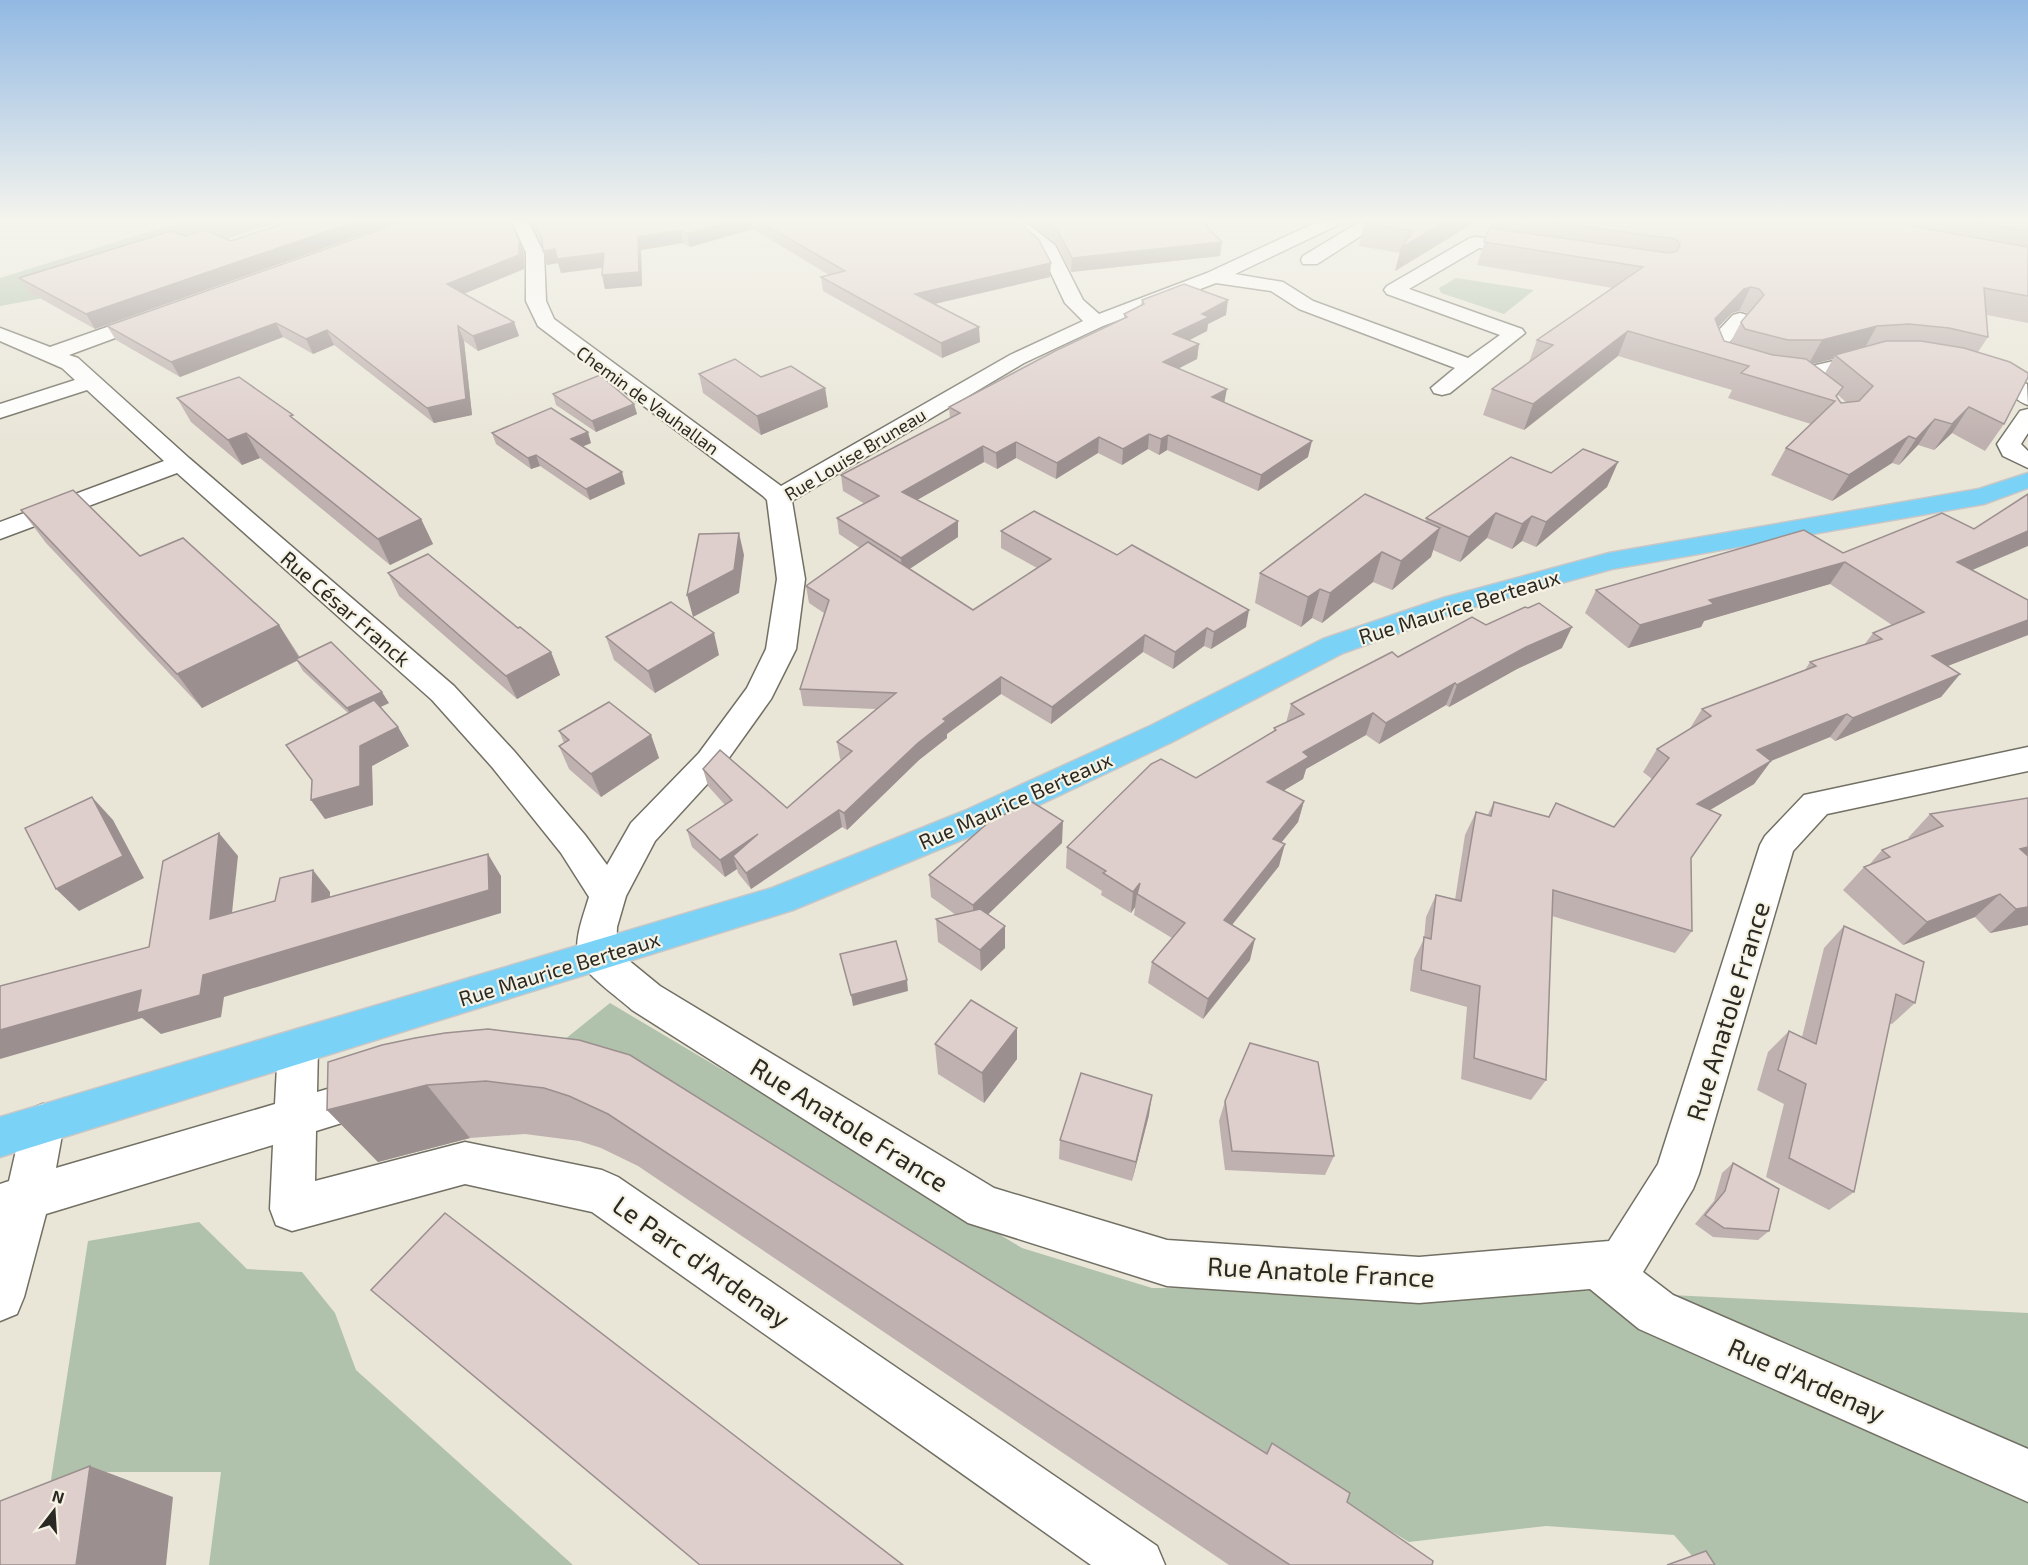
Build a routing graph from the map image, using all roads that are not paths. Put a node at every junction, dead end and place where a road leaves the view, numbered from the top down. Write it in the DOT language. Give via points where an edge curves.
graph roads {
  1 [pos="536,294"];
  2 [pos="1071,294"];
  3 [pos="1169,294"];
  4 [pos="1289,294"];
  5 [pos="1405,294"];
  6 [pos="172,311"];
  7 [pos="1740,319"];
  8 [pos="1096,322"];
  9 [pos="0,334"];
  10 [pos="51,354"];
  11 [pos="1891,358"];
  12 [pos="1470,366"];
  13 [pos="1959,369"];
  14 [pos="1798,375"];
  15 [pos="90,382"];
  16 [pos="1442,388"];
  17 [pos="1816,390"];
  18 [pos="2028,398"];
  19 [pos="0,411"];
  20 [pos="2028,416"];
  21 [pos="2028,461"];
  22 [pos="180,463"];
  23 [pos="2028,480"];
  24 [pos="779,498"];
  25 [pos="0,531"];
  26 [pos="2028,759"];
  27 [pos="608,895"];
  28 [pos="597,956"];
  29 [pos="298,1047"];
  30 [pos="402,1085"];
  31 [pos="297,1118"];
  32 [pos="43,1124"];
  33 [pos="0,1137"];
  34 [pos="14,1201"];
  35 [pos="1596,1264"];
  36 [pos="0,1297"];
  37 [pos="2028,1476"];
  38 [pos="1138,1565"];
  1 -- 24 [label="street, Chemin de Vauhallan" via="544,322"];
  2 -- 8 [label="street"];
  3 -- 8 [label="street, Rue Louise Bruneau"];
  4 -- 12 [label="street" via="1306,305"];
  5 -- 12 [label="street" via="1515,333"];
  6 -- 10 [label="street"];
  7 -- 14 [label="street" via="1716,345 1722,360 1756,373"];
  8 -- 24 [label="street, Rue Louise Bruneau" via="1017,359"];
  9 -- 10 [label="street, Rue César Franck"];
  10 -- 15 [label="street, Rue César Franck" via="70,363"];
  11 -- 14 [label="street"];
  12 -- 16 [label="street"];
  13 -- 18 [label="street" via="1994,376"];
  14 -- 17 [label="street"];
  15 -- 19 [label="street"];
  15 -- 22 [label="street, Rue César Franck"];
  20 -- 21 [label="street" via="2009,444 2011,451"];
  22 -- 25 [label="street"];
  22 -- 27 [label="street, Rue César Franck" via="443,693 566,836"];
  23 -- 28 [label="main road, Rue Maurice Berteaux" via="1984,496 1609,561 1453,604 1333,646 1161,734 976,820 780,900"];
  24 -- 27 [label="street, Rue Louise Bruneau" via="790,579 781,649 760,692 710,761 643,832"];
  26 -- 35 [label="street, Rue Anatole France" via="1816,804 1777,845 1677,1174 1622,1263"];
  27 -- 28 [label="street, Rue Louise Bruneau" via="598,927"];
  28 -- 29 [label="main road, Rue Maurice Berteaux"];
  28 -- 35 [label="street, Rue Anatole France" via="646,998 984,1207 1167,1263 1419,1280"];
  29 -- 31 [label="street"];
  29 -- 32 [label="main road, Rue Maurice Berteaux"];
  30 -- 31 [label="street"];
  31 -- 34 [label="street"];
  31 -- 38 [label="street, Le Parc d'Ardenay" via="292,1209 465,1163 602,1191"];
  32 -- 33 [label="main road, Rue Maurice Berteaux"];
  32 -- 34 [label="street"];
  34 -- 36 [label="street"];
  35 -- 37 [label="street, Rue d'Ardenay" via="1656,1312"];
}
